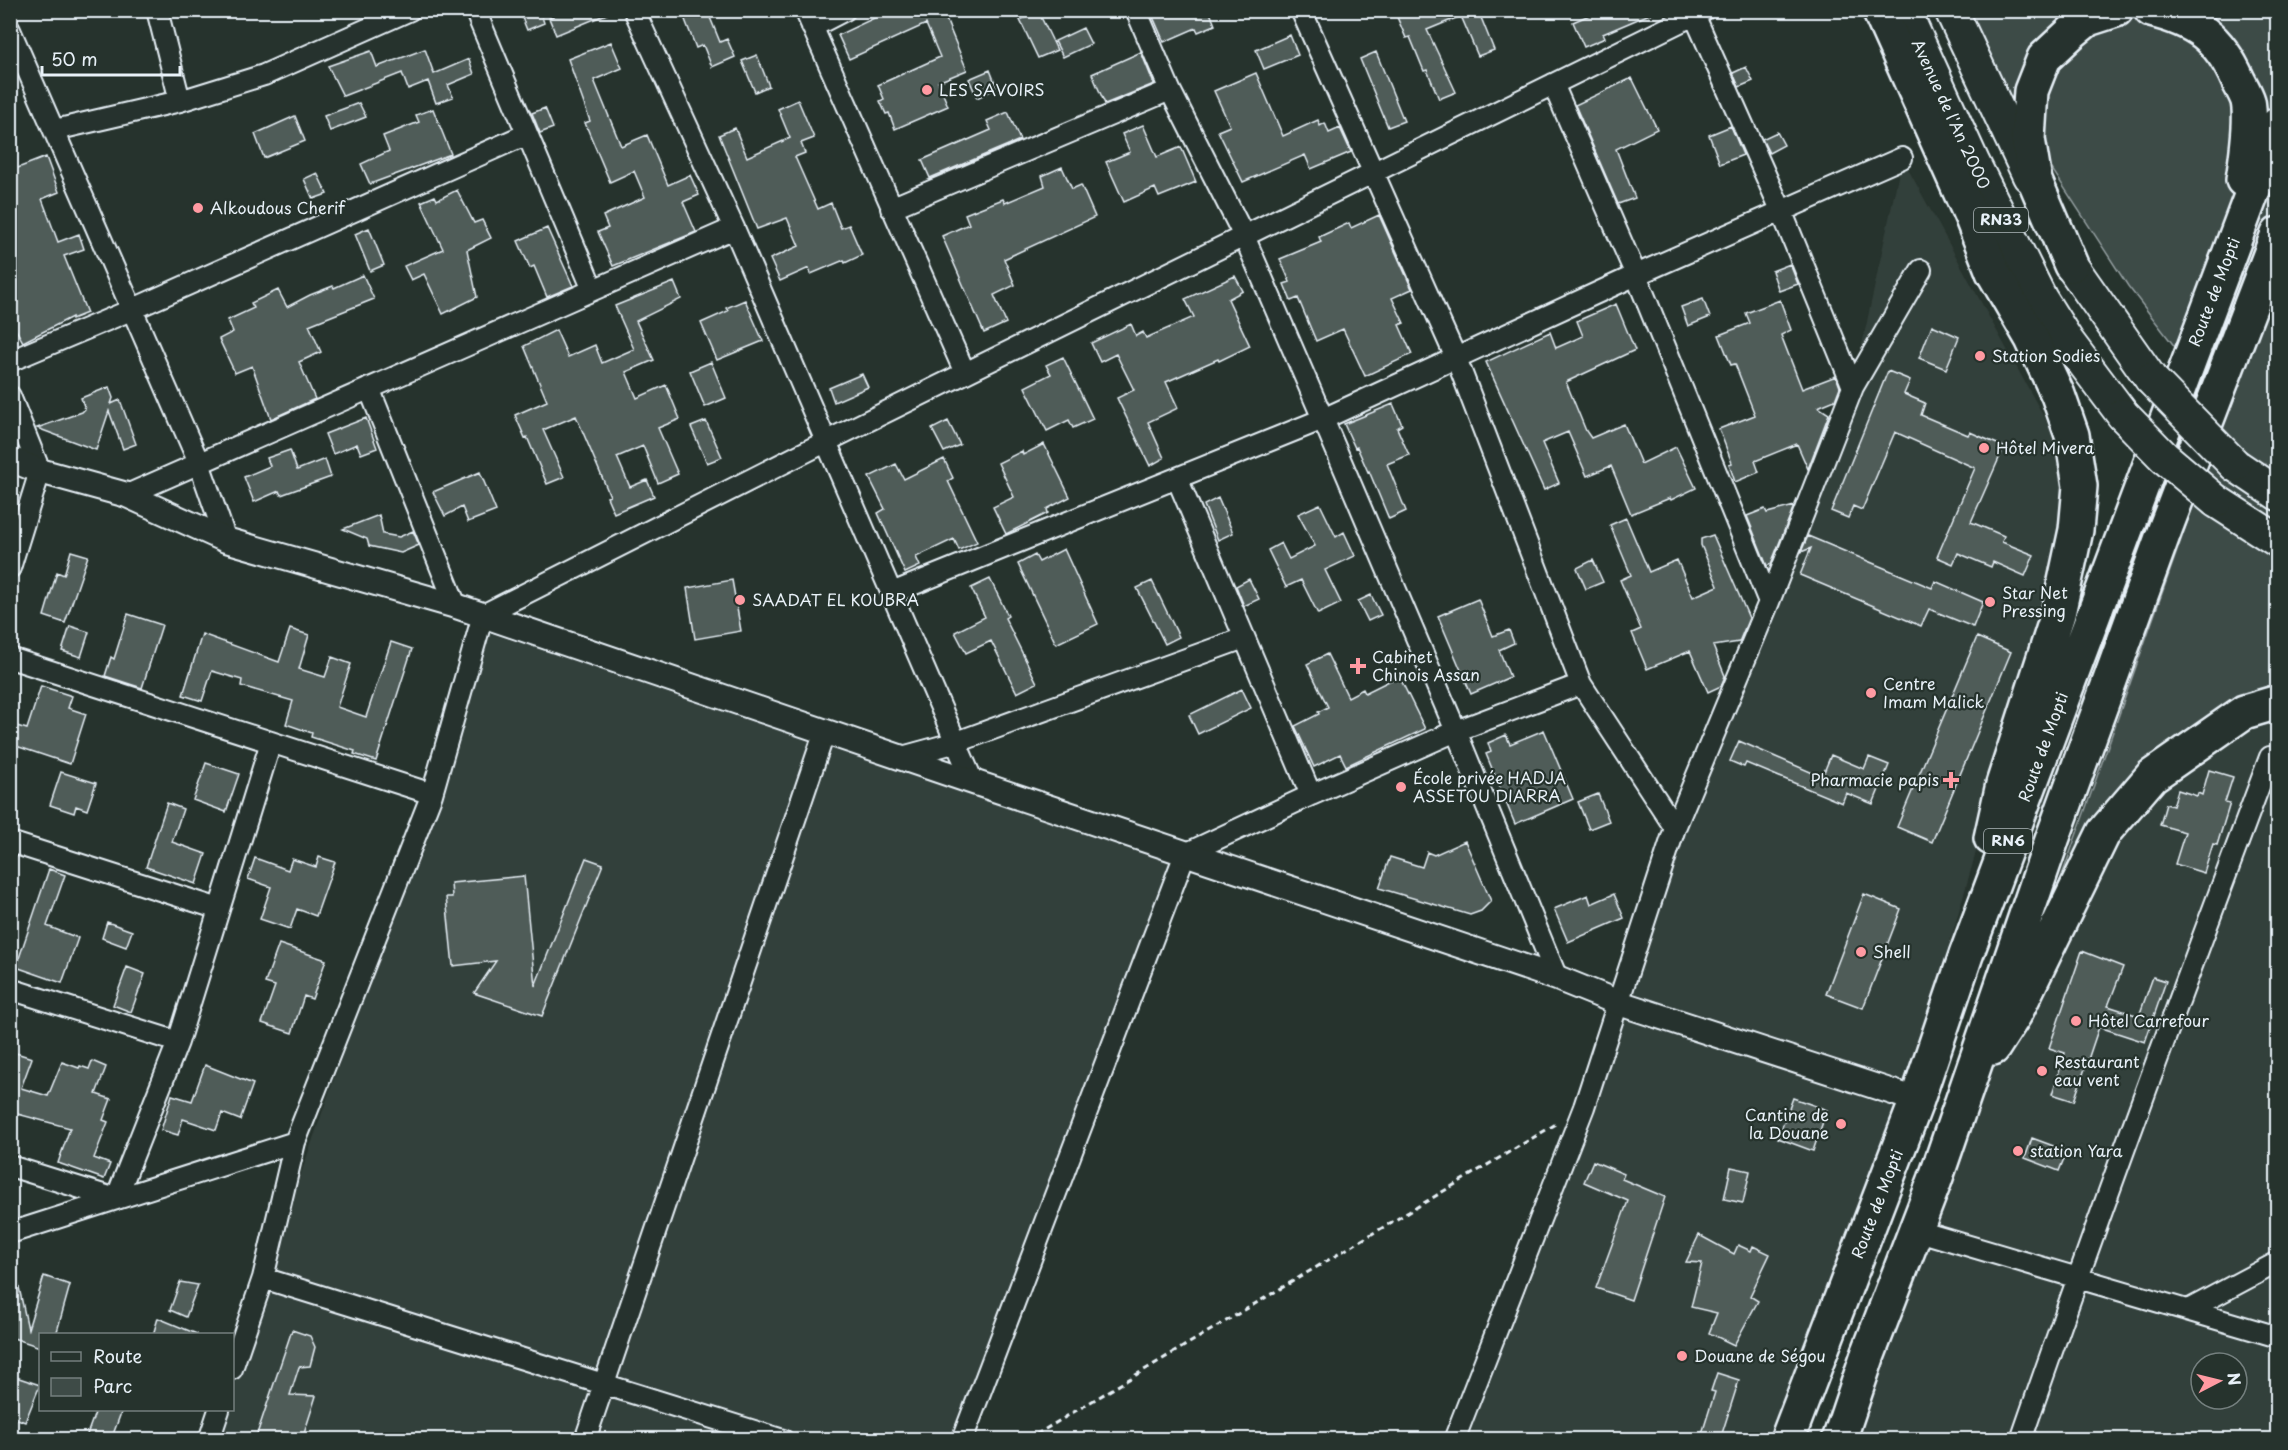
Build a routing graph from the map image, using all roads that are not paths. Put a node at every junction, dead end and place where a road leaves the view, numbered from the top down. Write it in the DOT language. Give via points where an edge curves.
graph roads {
  1 [pos="157,10"];
  2 [pos="410,10"];
  3 [pos="475,10"];
  4 [pos="634,10"];
  5 [pos="845,10"];
  6 [pos="1136,10"];
  7 [pos="1301,10"];
  8 [pos="1879,10"];
  9 [pos="1904,10"];
  10 [pos="1951,10"];
  11 [pos="2116,10"];
  12 [pos="2151,10"];
  13 [pos="1697,12"];
  14 [pos="809,19"];
  15 [pos="10,30"];
  16 [pos="1552,84"];
  17 [pos="1170,90"];
  18 [pos="180,100"];
  19 [pos="2277,124"];
  20 [pos="55,130"];
  21 [pos="527,134"];
  22 [pos="1902,158"];
  23 [pos="1373,173"];
  24 [pos="891,208"];
  25 [pos="1781,210"];
  26 [pos="734,228"];
  27 [pos="2277,234"];
  28 [pos="1244,236"];
  29 [pos="2232,244"];
  30 [pos="2072,265"];
  31 [pos="1921,270"];
  32 [pos="1636,275"];
  33 [pos="2277,286"];
  34 [pos="593,290"];
  35 [pos="131,310"];
  36 [pos="2238,339"];
  37 [pos="1456,358"];
  38 [pos="10,362"];
  39 [pos="965,373"];
  40 [pos="1852,387"];
  41 [pos="369,388"];
  42 [pos="10,396"];
  43 [pos="1323,419"];
  44 [pos="827,441"];
  45 [pos="10,459"];
  46 [pos="199,464"];
  47 [pos="40,471"];
  48 [pos="1177,478"];
  49 [pos="2277,494"];
  50 [pos="127,495"];
  51 [pos="226,540"];
  52 [pos="2277,541"];
  53 [pos="10,568"];
  54 [pos="892,593"];
  55 [pos="1769,602"];
  56 [pos="456,606"];
  57 [pos="483,615"];
  58 [pos="1244,638"];
  59 [pos="10,658"];
  60 [pos="1581,684"];
  61 [pos="2277,702"];
  62 [pos="825,731"];
  63 [pos="1456,731"];
  64 [pos="271,741"];
  65 [pos="957,742"];
  66 [pos="902,757"];
  67 [pos="2277,758"];
  68 [pos="973,782"];
  69 [pos="432,794"];
  70 [pos="1311,795"];
  71 [pos="1675,828"];
  72 [pos="10,842"];
  73 [pos="1185,854"];
  74 [pos="219,909"];
  75 [pos="1966,955"];
  76 [pos="1557,978"];
  77 [pos="10,989"];
  78 [pos="1619,1003"];
  79 [pos="178,1042"];
  80 [pos="1963,1095"];
  81 [pos="1917,1100"];
  82 [pos="295,1142"];
  83 [pos="10,1166"];
  84 [pos="116,1199"];
  85 [pos="1916,1230"];
  86 [pos="10,1233"];
  87 [pos="2277,1262"];
  88 [pos="263,1278"];
  89 [pos="2077,1278"];
  90 [pos="2188,1310"];
  91 [pos="2277,1337"];
  92 [pos="234,1363"];
  93 [pos="604,1383"];
  94 [pos="219,1411"];
  95 [pos="209,1440"];
  96 [pos="585,1440"];
  97 [pos="783,1440"];
  98 [pos="962,1440"];
  99 [pos="1454,1440"];
  100 [pos="1787,1440"];
  101 [pos="1839,1440"];
  102 [pos="2021,1440"];
  1 -- 18 [label="street"];
  2 -- 18 [label="street" via="264,75"];
  3 -- 21 [label="street"];
  4 -- 26 [label="street"];
  5 -- 14 [label="street"];
  6 -- 17 [label="street"];
  7 -- 23 [label="street"];
  8 -- 75 [label="highway" via="1992,272 2032,339 2058,395 2072,435 2080,486 2076,530 2058,614 2003,784"];
  9 -- 52 [label="main road, Avenue de l'An 2000 / RN33, bridge" via="1973,162 2041,299 2068,342 2123,415 2164,457 2216,501"];
  10 -- 30 [label="main road, RN33"];
  11 -- 30 [label="highway" via="2088,19 2051,51 2044,58 2031,91 2028,139 2035,181"];
  12 -- 29 [label="highway" via="2176,16 2204,33 2227,56 2248,102 2248,148"];
  13 -- 16 [label="street"];
  13 -- 25 [label="street"];
  14 -- 24 [label="street"];
  15 -- 20 [label="street"];
  16 -- 23 [label="street"];
  16 -- 32 [label="street"];
  17 -- 24 [label="street"];
  17 -- 28 [label="street"];
  18 -- 20 [label="street"];
  19 -- 29 [label="highway, Route de Mopti / RN6"];
  20 -- 35 [label="street"];
  21 -- 34 [label="street"];
  21 -- 35 [label="street"];
  22 -- 25 [label="street"];
  23 -- 28 [label="street"];
  23 -- 37 [label="street"];
  24 -- 39 [label="street"];
  25 -- 32 [label="street"];
  25 -- 40 [label="street"];
  26 -- 34 [label="street"];
  26 -- 44 [label="street"];
  27 -- 36 [label="highway, RN6"];
  28 -- 39 [label="street"];
  28 -- 43 [label="street"];
  29 -- 75 [label="highway, Route de Mopti / RN6"];
  30 -- 49 [label="main road, RN33, bridge" via="2151,380 2235,465"];
  31 -- 40 [label="street"];
  32 -- 37 [label="street"];
  32 -- 55 [label="street"];
  33 -- 36 [label="highway"];
  34 -- 41 [label="street"];
  35 -- 38 [label="street"];
  35 -- 46 [label="street"];
  36 -- 80 [label="highway, RN6" via="2053,837"];
  37 -- 43 [label="street"];
  37 -- 60 [label="street"];
  39 -- 44 [label="street"];
  40 -- 55 [label="street"];
  41 -- 46 [label="street"];
  41 -- 56 [label="street"];
  42 -- 47 [label="street"];
  43 -- 48 [label="street"];
  43 -- 63 [label="street"];
  44 -- 54 [label="street"];
  44 -- 57 [label="street"];
  45 -- 47 [label="street"];
  46 -- 50 [label="street"];
  46 -- 51 [label="street"];
  47 -- 50 [label="street"];
  47 -- 53 [label="street"];
  48 -- 54 [label="street"];
  48 -- 58 [label="street"];
  50 -- 51 [label="street"];
  51 -- 56 [label="street"];
  54 -- 65 [label="street"];
  55 -- 71 [label="street"];
  56 -- 57 [label="street"];
  57 -- 62 [label="street"];
  57 -- 69 [label="street"];
  58 -- 65 [label="street"];
  58 -- 70 [label="street"];
  59 -- 64 [label="street"];
  60 -- 63 [label="street"];
  60 -- 71 [label="street"];
  61 -- 80 [label="highway" via="2244,712 2152,777 2104,832 2015,1014"];
  62 -- 66 [label="street"];
  62 -- 93 [label="street"];
  63 -- 70 [label="street"];
  63 -- 76 [label="street"];
  64 -- 69 [label="street"];
  64 -- 74 [label="street"];
  65 -- 66 [label="street"];
  65 -- 68 [label="street"];
  66 -- 68 [label="street"];
  67 -- 89 [label="street" via="2270,757"];
  68 -- 73 [label="street"];
  69 -- 82 [label="street"];
  70 -- 73 [label="street"];
  71 -- 78 [label="street"];
  72 -- 74 [label="street"];
  73 -- 76 [label="street"];
  73 -- 98 [label="street"];
  74 -- 79 [label="street"];
  75 -- 81 [label="highway, Route de Mopti / RN6"];
  76 -- 78 [label="street"];
  77 -- 79 [label="street"];
  78 -- 81 [label="street"];
  78 -- 99 [label="street" via="1584,1107"];
  79 -- 84 [label="street"];
  80 -- 85 [label="highway, RN6"];
  81 -- 100 [label="highway, Route de Mopti / RN6"];
  82 -- 84 [label="street"];
  82 -- 88 [label="street"];
  83 -- 84 [label="street"];
  84 -- 86 [label="street"];
  85 -- 89 [label="street"];
  85 -- 101 [label="highway, RN6"];
  87 -- 90 [label="street"];
  88 -- 92 [label="street"];
  88 -- 93 [label="street"];
  89 -- 90 [label="street"];
  89 -- 102 [label="street"];
  90 -- 91 [label="street"];
  93 -- 96 [label="street"];
  93 -- 97 [label="street"];
  94 -- 95 [label="street"];
}
